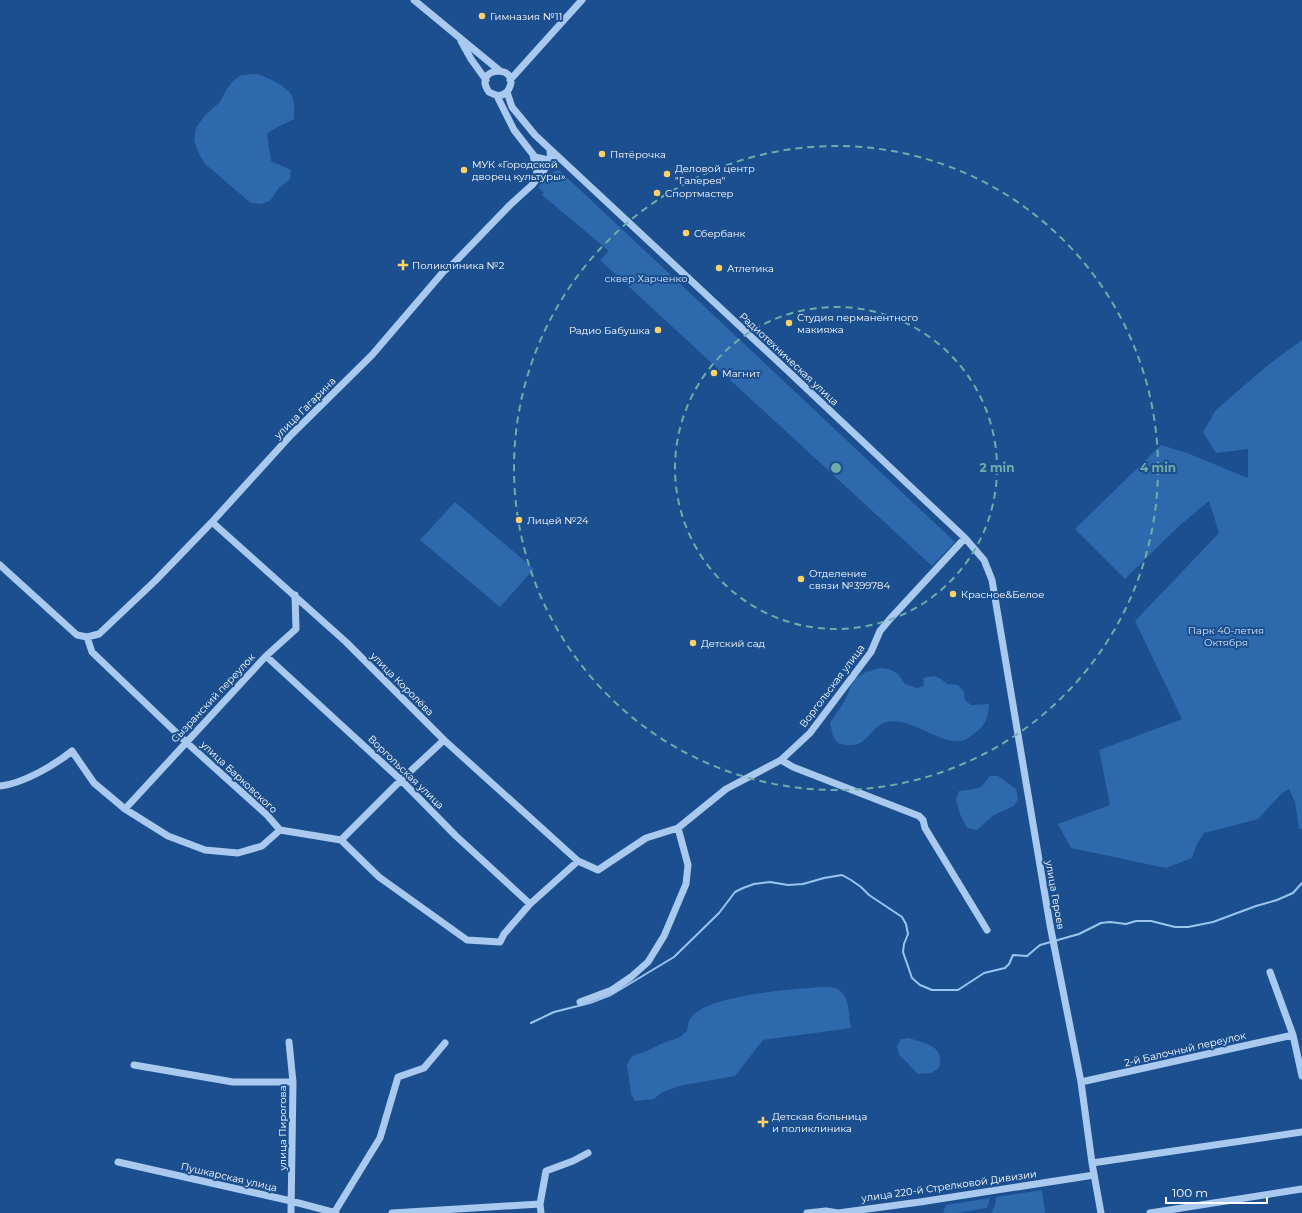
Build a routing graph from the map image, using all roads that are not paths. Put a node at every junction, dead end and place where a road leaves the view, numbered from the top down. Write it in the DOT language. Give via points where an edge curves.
graph roads {
  1 [pos="414,0"];
  2 [pos="582,0"];
  3 [pos="460,39"];
  4 [pos="524,64"];
  5 [pos="503,72"];
  6 [pos="486,80"];
  7 [pos="510,80"];
  8 [pos="507,92"];
  9 [pos="497,96"];
  10 [pos="534,135"];
  11 [pos="550,151"];
  12 [pos="535,158"];
  13 [pos="551,161"];
  14 [pos="562,161"];
  15 [pos="532,185"];
  16 [pos="212,522"];
  17 [pos="965,538"];
  18 [pos="0,565"];
  19 [pos="992,580"];
  20 [pos="295,595"];
  21 [pos="87,637"];
  22 [pos="266,656"];
  23 [pos="444,740"];
  24 [pos="186,742"];
  25 [pos="780,760"];
  26 [pos="401,780"];
  27 [pos="0,786"];
  28 [pos="124,808"];
  29 [pos="678,828"];
  30 [pos="280,830"];
  31 [pos="341,840"];
  32 [pos="578,861"];
  33 [pos="530,904"];
  34 [pos="987,930"];
  35 [pos="1270,972"];
  36 [pos="580,1002"];
  37 [pos="1293,1035"];
  38 [pos="289,1042"];
  39 [pos="445,1043"];
  40 [pos="134,1065"];
  41 [pos="1302,1076"];
  42 [pos="292,1082"];
  43 [pos="1081,1082"];
  44 [pos="1302,1132"];
  45 [pos="588,1153"];
  46 [pos="118,1162"];
  47 [pos="1092,1163"];
  48 [pos="1094,1175"];
  49 [pos="1302,1189"];
  50 [pos="291,1201"];
  51 [pos="540,1204"];
  52 [pos="463,1211"];
  53 [pos="291,1213"];
  54 [pos="335,1213"];
  55 [pos="392,1213"];
  56 [pos="541,1213"];
  57 [pos="807,1213"];
  58 [pos="838,1213"];
  59 [pos="1101,1213"];
  60 [pos="1150,1213"];
  1 -- 3 [label="street"];
  2 -- 4 [label="street"];
  3 -- 5 [label="street"];
  3 -- 6 [label="street"];
  4 -- 5 [label="street"];
  4 -- 7 [label="street"];
  5 -- 6 [label="street" via="494,71"];
  5 -- 7 [label="street"];
  6 -- 9 [label="street" via="487,88"];
  7 -- 8 [label="street"];
  8 -- 9 [label="street"];
  8 -- 10 [label="street, Радиотехническая улица" via="512,107"];
  9 -- 12 [label="street" via="514,130"];
  10 -- 11 [label="street, Радиотехническая улица"];
  10 -- 12 [label="street" via="527,134 525,140"];
  11 -- 13 [label="street"];
  11 -- 14 [label="street, Радиотехническая улица"];
  12 -- 13 [label="street"];
  12 -- 15 [label="street" via="537,173"];
  13 -- 14 [label="street"];
  13 -- 15 [label="street, улица Гагарина"];
  14 -- 17 [label="street, Радиотехническая улица"];
  15 -- 16 [label="street, улица Гагарина" via="444,271 372,355 291,435"];
  16 -- 20 [label="street, улица Королёва"];
  16 -- 21 [label="street, улица Гагарина" via="103,631"];
  17 -- 19 [label="street, Радиотехническая улица" via="984,560"];
  17 -- 25 [label="street, Воргольская улица" via="880,631 871,652 810,733"];
  18 -- 21 [label="street" via="77,636"];
  19 -- 43 [label="street, улица Героев" via="1049,918"];
  20 -- 22 [label="street, Сызранский переулок" via="296,629"];
  20 -- 23 [label="street, улица Королёва"];
  21 -- 24 [label="street, улица Барковского" via="92,652"];
  22 -- 24 [label="street, Сызранский переулок"];
  22 -- 26 [label="street, Воргольская улица"];
  23 -- 26 [label="street"];
  23 -- 32 [label="street, улица Королёва"];
  24 -- 28 [label="street, Сызранский переулок"];
  24 -- 30 [label="street, улица Барковского" via="267,815"];
  25 -- 29 [label="street, Воргольская улица" via="726,789"];
  25 -- 34 [label="street" via="919,816"];
  26 -- 31 [label="street"];
  26 -- 33 [label="street, Воргольская улица" via="456,836"];
  27 -- 28 [label="street" via="11,785 58,762 72,751 94,783"];
  28 -- 30 [label="street" via="168,836 205,850 238,853 262,846"];
  29 -- 32 [label="street, Воргольская улица" via="646,838 598,870"];
  29 -- 36 [label="street" via="688,865 686,884 664,936 648,962 631,977 612,990"];
  30 -- 31 [label="street"];
  31 -- 33 [label="street" via="379,877 467,940 500,942"];
  32 -- 33 [label="street"];
  35 -- 37 [label="street"];
  37 -- 41 [label="street"];
  37 -- 43 [label="street, 2-й Балочный переулок"];
  38 -- 42 [label="street, улица Пирогова"];
  39 -- 54 [label="street" via="424,1068 398,1077 380,1138"];
  40 -- 42 [label="street" via="233,1082"];
  42 -- 50 [label="street, улица Пирогова"];
  43 -- 47 [label="street, улица Героев"];
  44 -- 47 [label="street"];
  45 -- 51 [label="street" via="546,1171"];
  46 -- 50 [label="street, Пушкарская улица"];
  47 -- 48 [label="street, улица Героев"];
  48 -- 58 [label="street, улица 220-й Стрелковой Дивизии"];
  48 -- 59 [label="street, улица Героев"];
  49 -- 60 [label="street"];
  50 -- 53 [label="street, улица Пирогова"];
  50 -- 54 [label="street, Пушкарская улица"];
  51 -- 52 [label="street"];
  51 -- 56 [label="street"];
  52 -- 55 [label="street"];
  57 -- 58 [label="street, улица 220-й Стрелковой Дивизии"];
}
